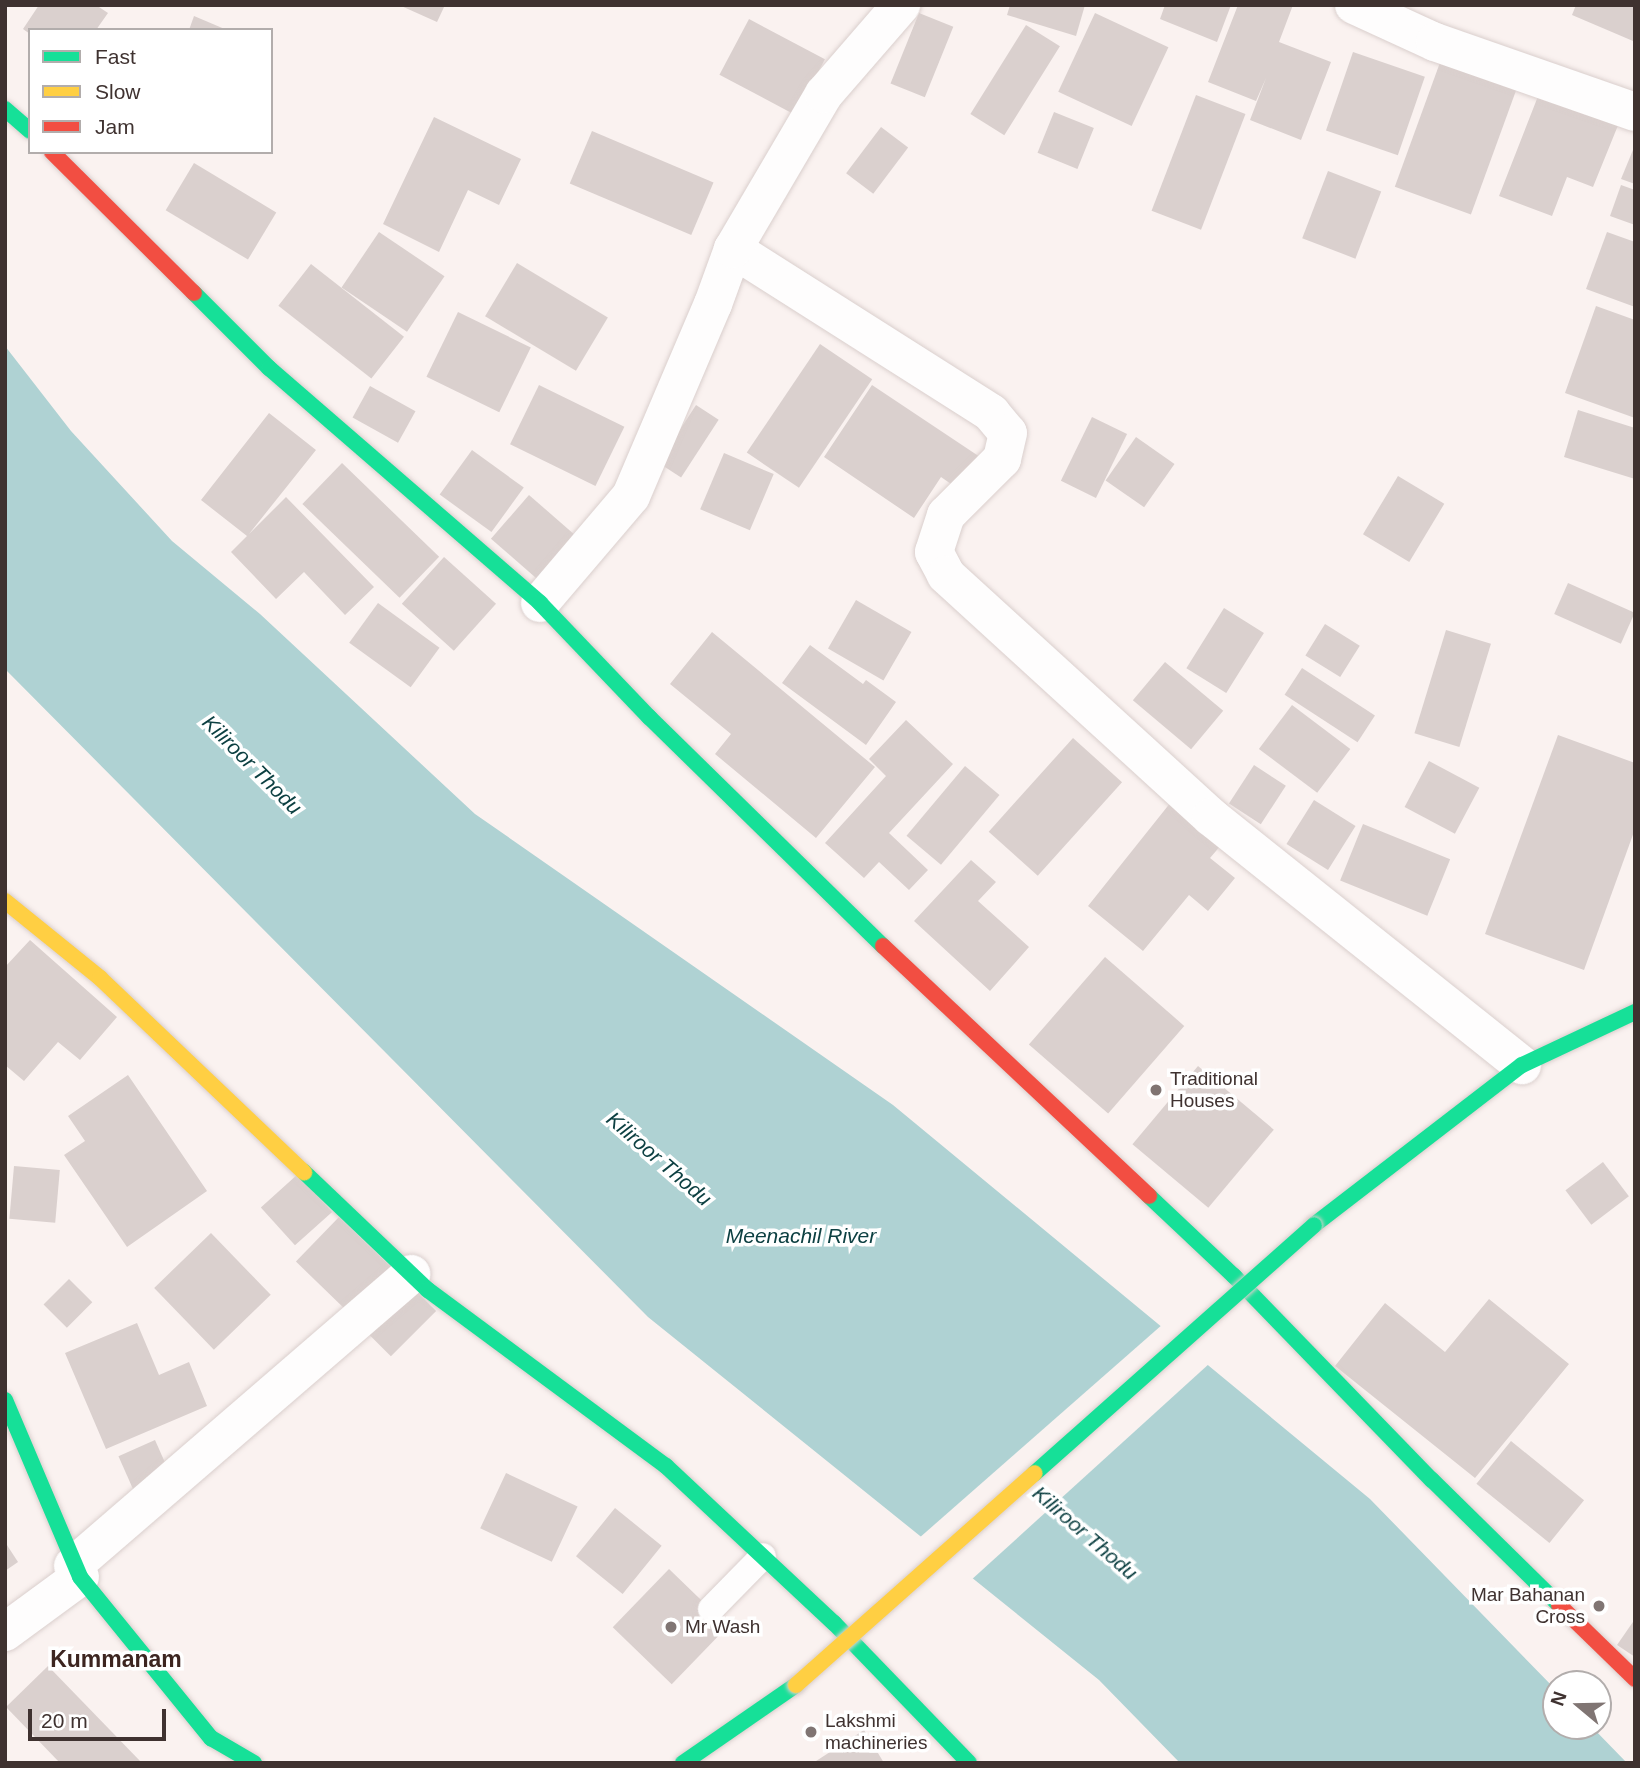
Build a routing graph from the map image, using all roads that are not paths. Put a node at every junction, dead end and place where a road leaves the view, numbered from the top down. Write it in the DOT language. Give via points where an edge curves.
graph roads {
  1 [pos="901,5"];
  2 [pos="1354,5"];
  3 [pos="5,109"];
  4 [pos="1635,112"];
  5 [pos="28,129"];
  6 [pos="54,154"];
  7 [pos="733,248"];
  8 [pos="540,603"];
  9 [pos="5,901"];
  10 [pos="1635,1012"];
  11 [pos="1522,1065"];
  12 [pos="411,1274"];
  13 [pos="5,1400"];
  14 [pos="763,1556"];
  15 [pos="76,1571"];
  16 [pos="710,1609"];
  17 [pos="5,1632"];
  18 [pos="1635,1679"];
  19 [pos="254,1763"];
  20 [pos="683,1763"];
  21 [pos="969,1763"];
  1 -- 7 [label="street" via="824,94"];
  2 -- 4 [label="street" via="1435,42"];
  3 -- 5 [label="main road"];
  6 -- 8 [label="main road" via="269,368"];
  7 -- 8 [label="street" via="631,496"];
  7 -- 11 [label="street" via="991,413 1008,433 1002,458 946,515 934,552 946,575 1212,817"];
  8 -- 18 [label="main road" via="649,717 868,931 1234,1276 1432,1480"];
  9 -- 12 [label="main road" via="100,978"];
  10 -- 11 [label="main road"];
  11 -- 20 [label="main road, bridge" via="1314,1225 796,1685"];
  12 -- 14 [label="main road" via="666,1466"];
  12 -- 15 [label="street"];
  13 -- 15 [label="main road"];
  14 -- 16 [label="lane"];
  14 -- 21 [label="main road"];
  15 -- 17 [label="street"];
  15 -- 19 [label="main road" via="211,1738"];
}
